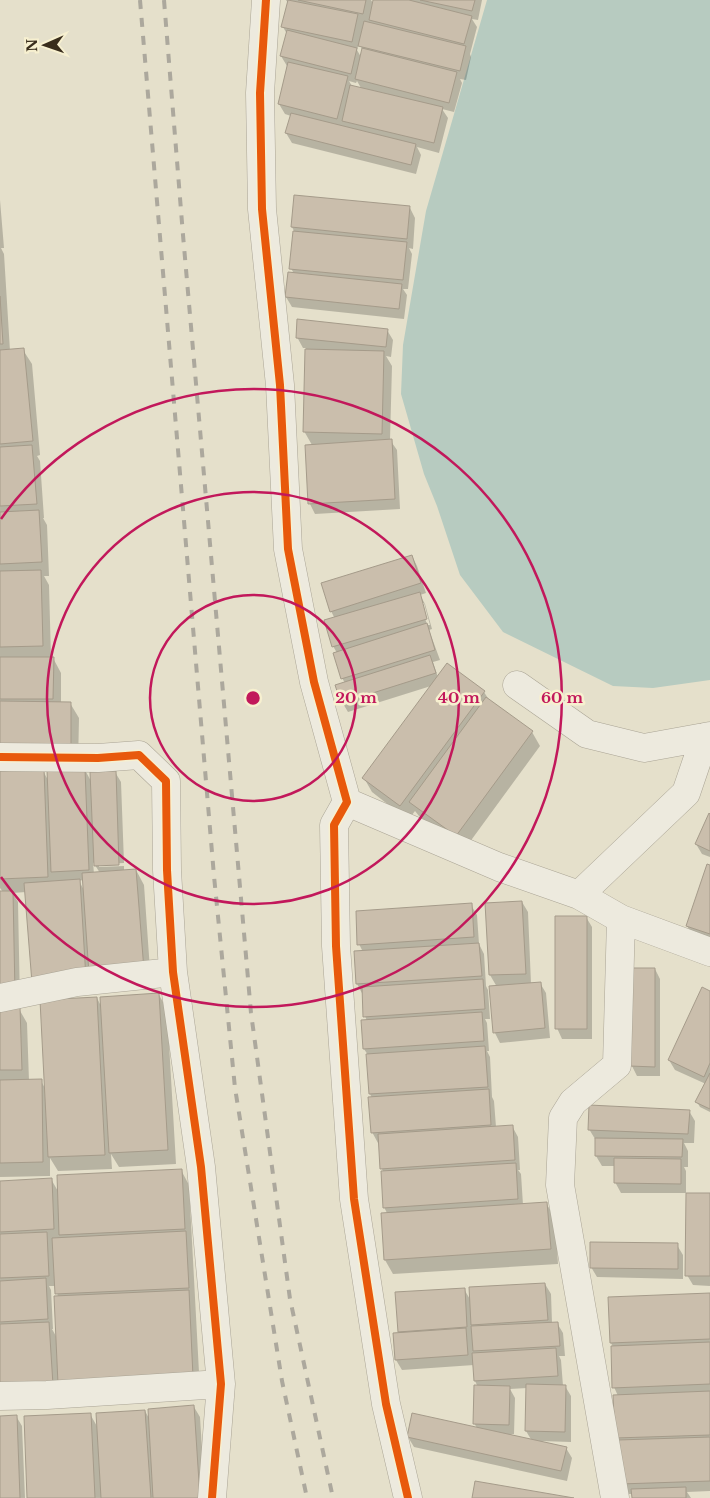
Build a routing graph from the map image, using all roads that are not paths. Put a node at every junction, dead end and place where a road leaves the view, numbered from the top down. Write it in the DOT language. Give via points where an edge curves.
graph roads {
  1 [pos="266,0"];
  2 [pos="516,685"];
  3 [pos="707,736"];
  4 [pos="0,757"];
  5 [pos="347,802"];
  6 [pos="579,895"];
  7 [pos="621,919"];
  8 [pos="710,952"];
  9 [pos="174,972"];
  10 [pos="0,998"];
  11 [pos="221,1384"];
  12 [pos="0,1396"];
  13 [pos="212,1498"];
  14 [pos="408,1498"];
  15 [pos="615,1498"];
  1 -- 5 [label="street" via="260,92 262,209 280,385 288,549 314,682"];
  2 -- 3 [label="street" via="587,734 644,748"];
  3 -- 6 [label="street" via="686,792"];
  4 -- 9 [label="street" via="139,755 166,781 166,870"];
  5 -- 6 [label="street" via="499,867"];
  5 -- 14 [label="street" via="334,825 336,946 354,1199 386,1404"];
  6 -- 7 [label="street"];
  7 -- 8 [label="street"];
  7 -- 15 [label="street" via="616,1065 573,1102 563,1118 560,1185"];
  9 -- 10 [label="street" via="77,982"];
  9 -- 11 [label="street" via="201,1167"];
  11 -- 12 [label="street"];
  11 -- 13 [label="street"];
}
